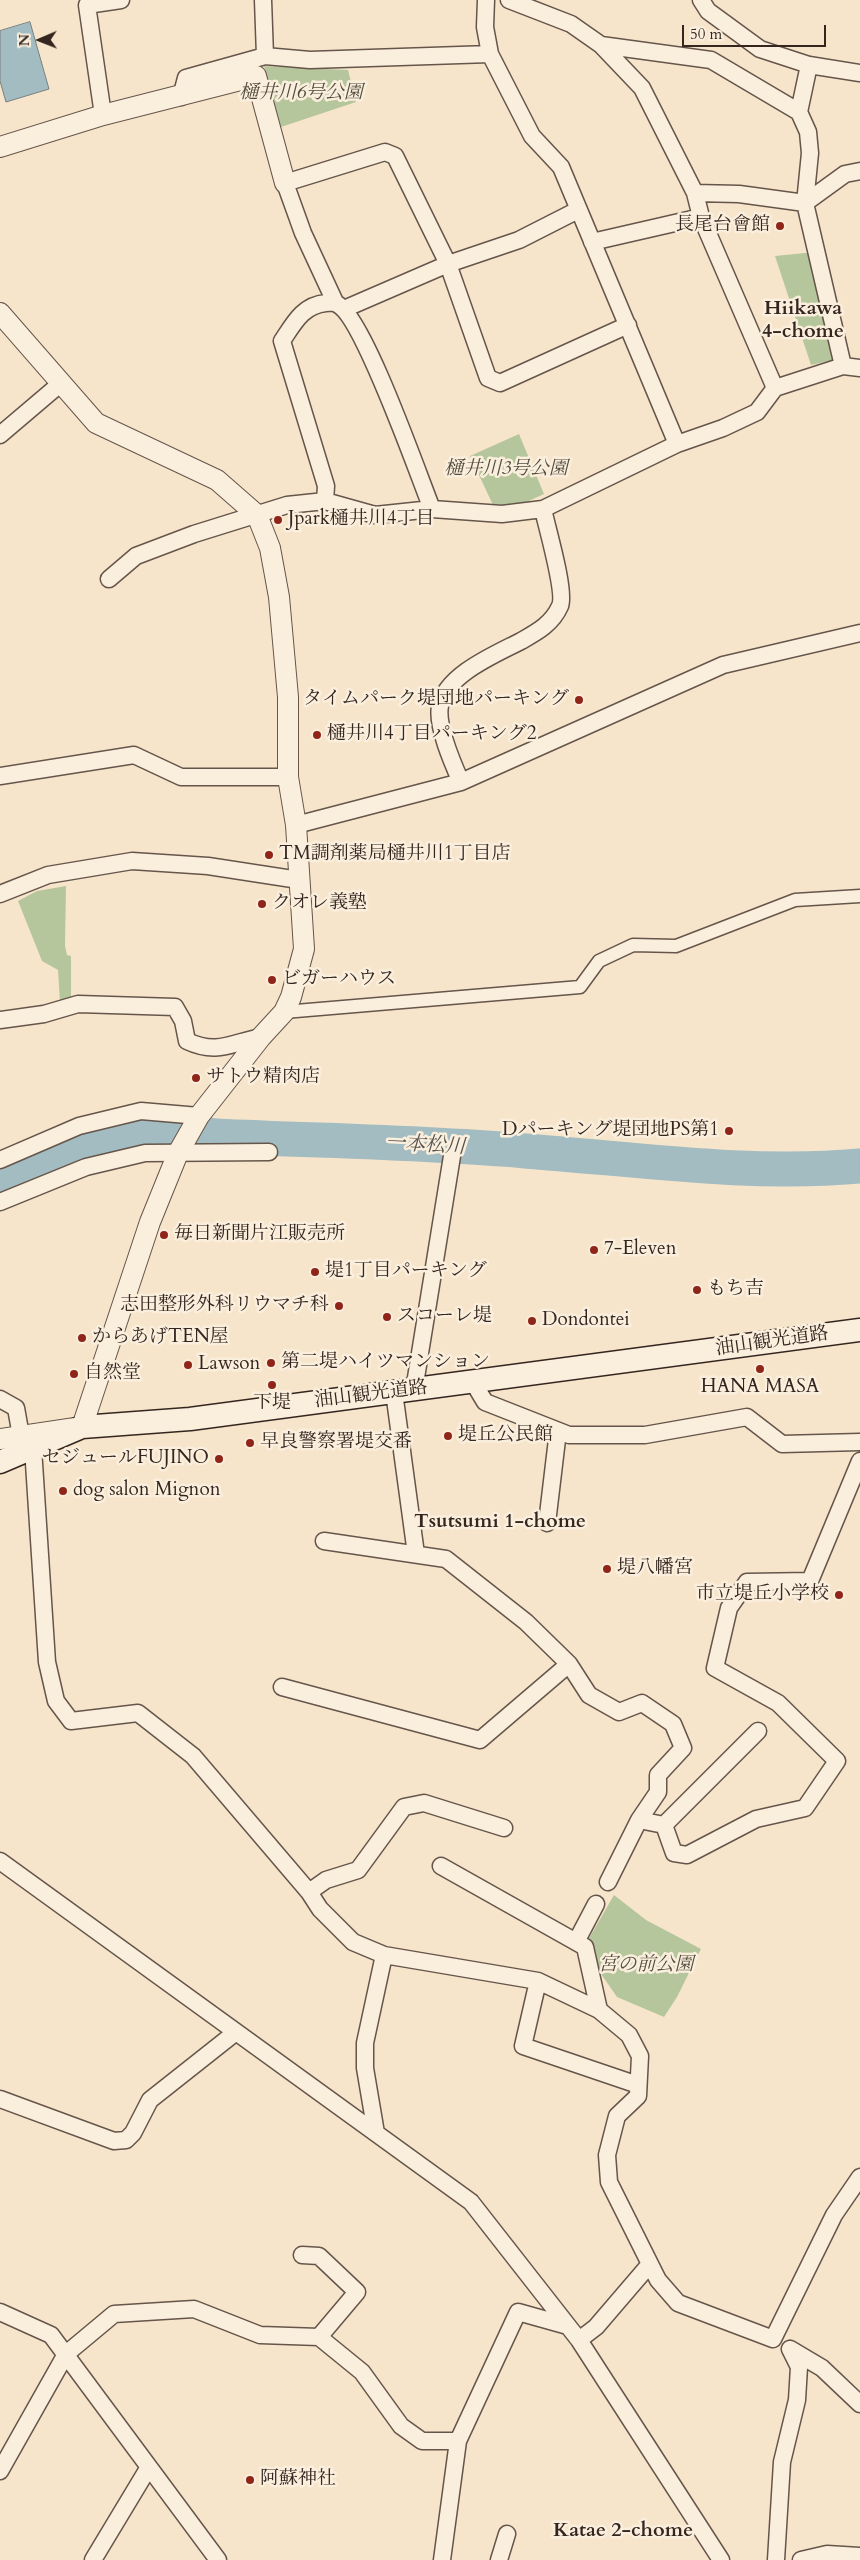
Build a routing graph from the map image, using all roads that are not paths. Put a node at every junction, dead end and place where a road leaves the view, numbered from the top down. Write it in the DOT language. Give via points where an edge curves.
graph roads {
  1 [pos="121,0"];
  2 [pos="263,0"];
  3 [pos="486,0"];
  4 [pos="509,0"];
  5 [pos="701,0"];
  6 [pos="601,45"];
  7 [pos="490,54"];
  8 [pos="265,56"];
  9 [pos="809,66"];
  10 [pos="860,73"];
  11 [pos="181,97"];
  12 [pos="799,112"];
  13 [pos="103,115"];
  14 [pos="0,147"];
  15 [pos="860,171"];
  16 [pos="285,183"];
  17 [pos="694,194"];
  18 [pos="805,203"];
  19 [pos="578,210"];
  20 [pos="701,217"];
  21 [pos="592,242"];
  22 [pos="448,264"];
  23 [pos="340,306"];
  24 [pos="0,313"];
  25 [pos="628,325"];
  26 [pos="843,366"];
  27 [pos="860,368"];
  28 [pos="60,384"];
  29 [pos="775,388"];
  30 [pos="0,435"];
  31 [pos="676,444"];
  32 [pos="326,502"];
  33 [pos="432,509"];
  34 [pos="542,510"];
  35 [pos="257,516"];
  36 [pos="108,578"];
  37 [pos="860,633"];
  38 [pos="0,776"];
  39 [pos="288,777"];
  40 [pos="461,782"];
  41 [pos="296,825"];
  42 [pos="298,880"];
  43 [pos="0,894"];
  44 [pos="860,896"];
  45 [pos="284,1012"];
  46 [pos="0,1020"];
  47 [pos="261,1037"];
  48 [pos="197,1120"];
  49 [pos="180,1150"];
  50 [pos="269,1152"];
  51 [pos="452,1156"];
  52 [pos="0,1157"];
  53 [pos="0,1202"];
  54 [pos="860,1330"];
  55 [pos="473,1382"];
  56 [pos="404,1391"];
  57 [pos="0,1399"];
  58 [pos="82,1427"];
  59 [pos="558,1431"];
  60 [pos="0,1439"];
  61 [pos="27,1442"];
  62 [pos="860,1442"];
  63 [pos="860,1461"];
  64 [pos="0,1462"];
  65 [pos="547,1523"];
  66 [pos="324,1541"];
  67 [pos="416,1554"];
  68 [pos="569,1664"];
  69 [pos="282,1687"];
  70 [pos="758,1731"];
  71 [pos="639,1820"];
  72 [pos="664,1825"];
  73 [pos="504,1828"];
  74 [pos="0,1860"];
  75 [pos="441,1866"];
  76 [pos="608,1882"];
  77 [pos="309,1892"];
  78 [pos="596,1904"];
  79 [pos="576,1942"];
  80 [pos="384,1955"];
  81 [pos="538,1981"];
  82 [pos="599,2010"];
  83 [pos="236,2032"];
  84 [pos="638,2085"];
  85 [pos="0,2099"];
  86 [pos="376,2133"];
  87 [pos="860,2177"];
  88 [pos="302,2255"];
  89 [pos="650,2264"];
  90 [pos="0,2312"];
  91 [pos="568,2326"];
  92 [pos="319,2337"];
  93 [pos="773,2339"];
  94 [pos="579,2340"];
  95 [pos="790,2349"];
  96 [pos="66,2354"];
  97 [pos="860,2404"];
  98 [pos="458,2441"];
  99 [pos="149,2467"];
  100 [pos="0,2471"];
  101 [pos="507,2534"];
  102 [pos="860,2556"];
  103 [pos="93,2560"];
  104 [pos="218,2560"];
  105 [pos="442,2560"];
  106 [pos="499,2560"];
  107 [pos="721,2560"];
  108 [pos="776,2560"];
  109 [pos="802,2560"];
  1 -- 13 [label="street" via="87,4"];
  2 -- 8 [label="street"];
  3 -- 7 [label="street" via="485,27"];
  4 -- 6 [label="street" via="572,24"];
  5 -- 9 [label="street" via="708,10 760,49"];
  6 -- 12 [label="street" via="711,60"];
  6 -- 17 [label="street" via="642,88"];
  7 -- 8 [label="street" via="310,60"];
  7 -- 19 [label="street" via="532,136 560,167"];
  8 -- 11 [label="street" via="186,78"];
  9 -- 10 [label="street"];
  9 -- 12 [label="street"];
  11 -- 13 [label="street"];
  11 -- 16 [label="street" via="256,76"];
  12 -- 18 [label="street" via="808,132 810,154"];
  13 -- 14 [label="street"];
  15 -- 18 [label="street" via="845,174"];
  16 -- 22 [label="street" via="390,152"];
  16 -- 23 [label="street" via="303,233"];
  17 -- 18 [label="street" via="739,194"];
  17 -- 20 [label="street"];
  18 -- 26 [label="street"];
  19 -- 21 [label="street"];
  19 -- 22 [label="street" via="519,240"];
  20 -- 21 [label="street"];
  20 -- 29 [label="street"];
  21 -- 25 [label="street"];
  22 -- 23 [label="street"];
  22 -- 25 [label="street" via="488,378 500,383"];
  23 -- 32 [label="street" via="320,304 300,314 282,341 326,486"];
  23 -- 33 [label="street" via="366,344"];
  24 -- 28 [label="street"];
  25 -- 31 [label="street"];
  26 -- 27 [label="street"];
  26 -- 29 [label="street"];
  28 -- 30 [label="street"];
  28 -- 35 [label="street" via="96,422 217,480"];
  29 -- 31 [label="street" via="757,412"];
  31 -- 34 [label="street"];
  32 -- 33 [label="street" via="375,514"];
  32 -- 35 [label="street" via="286,505"];
  33 -- 34 [label="street" via="502,514"];
  34 -- 40 [label="street" via="561,587 561,605 542,630 480,662 453,682 446,693 440,706 444,734"];
  35 -- 36 [label="street" via="194,534 136,556"];
  35 -- 39 [label="street" via="270,548 278,597 288,697"];
  37 -- 40 [label="street" via="723,665"];
  38 -- 39 [label="street" via="134,755 181,777"];
  39 -- 41 [label="street"];
  40 -- 41 [label="street"];
  41 -- 42 [label="street"];
  42 -- 43 [label="street" via="208,866 132,862 48,875"];
  42 -- 45 [label="street" via="304,950"];
  44 -- 45 [label="street" via="795,900 676,946 633,945 599,961 580,987"];
  45 -- 47 [label="street"];
  46 -- 47 [label="street" via="44,1014 78,1004 160,1006 175,1007 183,1021 187,1041 200,1047 213,1049"];
  47 -- 48 [label="street"];
  48 -- 49 [label="street"];
  48 -- 52 [label="street" via="140,1111 78,1126"];
  49 -- 50 [label="street"];
  49 -- 53 [label="street" via="145,1153 86,1167"];
  49 -- 58 [label="street" via="150,1222"];
  51 -- 56 [label="street"];
  54 -- 55 [label="main road, 油山観光道路"];
  55 -- 56 [label="main road, 油山観光道路"];
  55 -- 59 [label="street" via="485,1402"];
  56 -- 58 [label="main road, 油山観光道路" via="190,1419"];
  56 -- 67 [label="street"];
  57 -- 61 [label="street" via="16,1408"];
  58 -- 61 [label="main road, 油山観光道路"];
  59 -- 62 [label="street" via="569,1435 645,1435 747,1417 782,1444"];
  59 -- 65 [label="street"];
  60 -- 61 [label="street"];
  61 -- 64 [label="main road, 油山観光道路"];
  61 -- 77 [label="street" via="47,1662 56,1701 71,1721 138,1713 193,1756"];
  63 -- 72 [label="street" via="810,1581 747,1582 730,1608 715,1668 778,1703 837,1761 805,1808 756,1818 688,1855 674,1853"];
  66 -- 67 [label="street"];
  67 -- 68 [label="street" via="446,1559 526,1622"];
  68 -- 69 [label="street" via="480,1740"];
  68 -- 71 [label="street" via="589,1695 619,1712 642,1703 673,1724 683,1748 658,1775 658,1792"];
  70 -- 72 [label="street"];
  71 -- 72 [label="street"];
  71 -- 76 [label="street"];
  73 -- 77 [label="street" via="424,1804 404,1807 358,1870 326,1880"];
  74 -- 83 [label="street"];
  75 -- 79 [label="street"];
  77 -- 80 [label="street" via="320,1909 353,1942"];
  78 -- 79 [label="street"];
  79 -- 82 [label="street" via="585,1946"];
  80 -- 81 [label="street"];
  80 -- 86 [label="street" via="364,2043"];
  81 -- 82 [label="street"];
  81 -- 84 [label="street" via="523,2046"];
  82 -- 84 [label="street" via="629,2035 640,2056"];
  83 -- 85 [label="street" via="150,2100 126,2140 114,2141"];
  83 -- 86 [label="street"];
  84 -- 89 [label="street" via="638,2096 617,2116 607,2155 610,2182"];
  86 -- 91 [label="street" via="471,2202"];
  87 -- 93 [label="street" via="834,2215"];
  88 -- 92 [label="street" via="319,2256 357,2292"];
  89 -- 93 [label="street" via="658,2280 678,2303"];
  89 -- 94 [label="street" via="596,2327"];
  90 -- 96 [label="street" via="51,2336"];
  91 -- 94 [label="street"];
  91 -- 98 [label="street" via="518,2312"];
  92 -- 96 [label="street" via="260,2335 194,2309 114,2314"];
  92 -- 98 [label="street" via="362,2372 401,2426 422,2441"];
  93 -- 95 [label="street"];
  94 -- 107 [label="street"];
  95 -- 97 [label="street" via="822,2368"];
  95 -- 108 [label="street" via="799,2367 797,2400 782,2462"];
  96 -- 99 [label="street"];
  96 -- 100 [label="street"];
  98 -- 105 [label="street"];
  99 -- 103 [label="street"];
  99 -- 104 [label="street"];
  101 -- 106 [label="street"];
  102 -- 109 [label="street" via="827,2554"];
}
